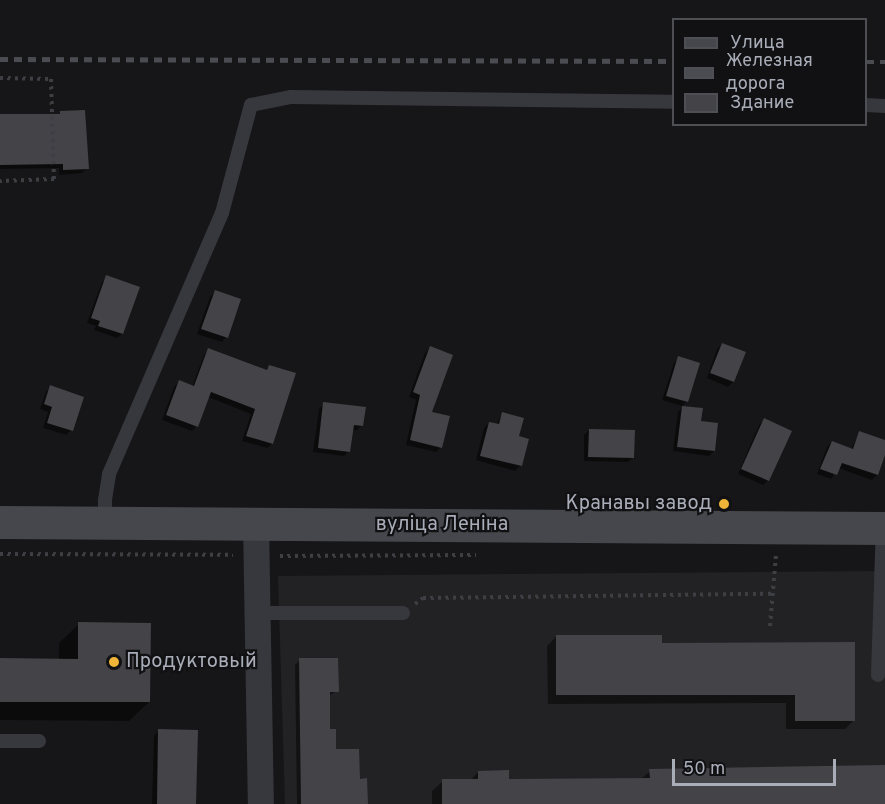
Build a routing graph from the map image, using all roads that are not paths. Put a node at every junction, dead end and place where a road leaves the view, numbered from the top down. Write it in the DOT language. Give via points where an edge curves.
graph roads {
  1 [pos="672,102"];
  2 [pos="867,105"];
  3 [pos="885,106"];
  4 [pos="0,522"];
  5 [pos="105,522"];
  6 [pos="884,528"];
  7 [pos="257,540"];
  8 [pos="258,613"];
  9 [pos="403,613"];
  10 [pos="878,675"];
  11 [pos="0,741"];
  12 [pos="39,741"];
  13 [pos="261,804"];
  1 -- 5 [label="lane" via="291,97 251,105 222,213 109,474"];
  2 -- 3 [label="lane"];
  4 -- 5 [label="main road, вуліца Леніна"];
  5 -- 7 [label="main road, вуліца Леніна"];
  6 -- 7 [label="main road, вуліца Леніна"];
  6 -- 10 [label="lane"];
  7 -- 8 [label="street"];
  8 -- 9 [label="lane"];
  8 -- 13 [label="street"];
  11 -- 12 [label="lane"];
}
